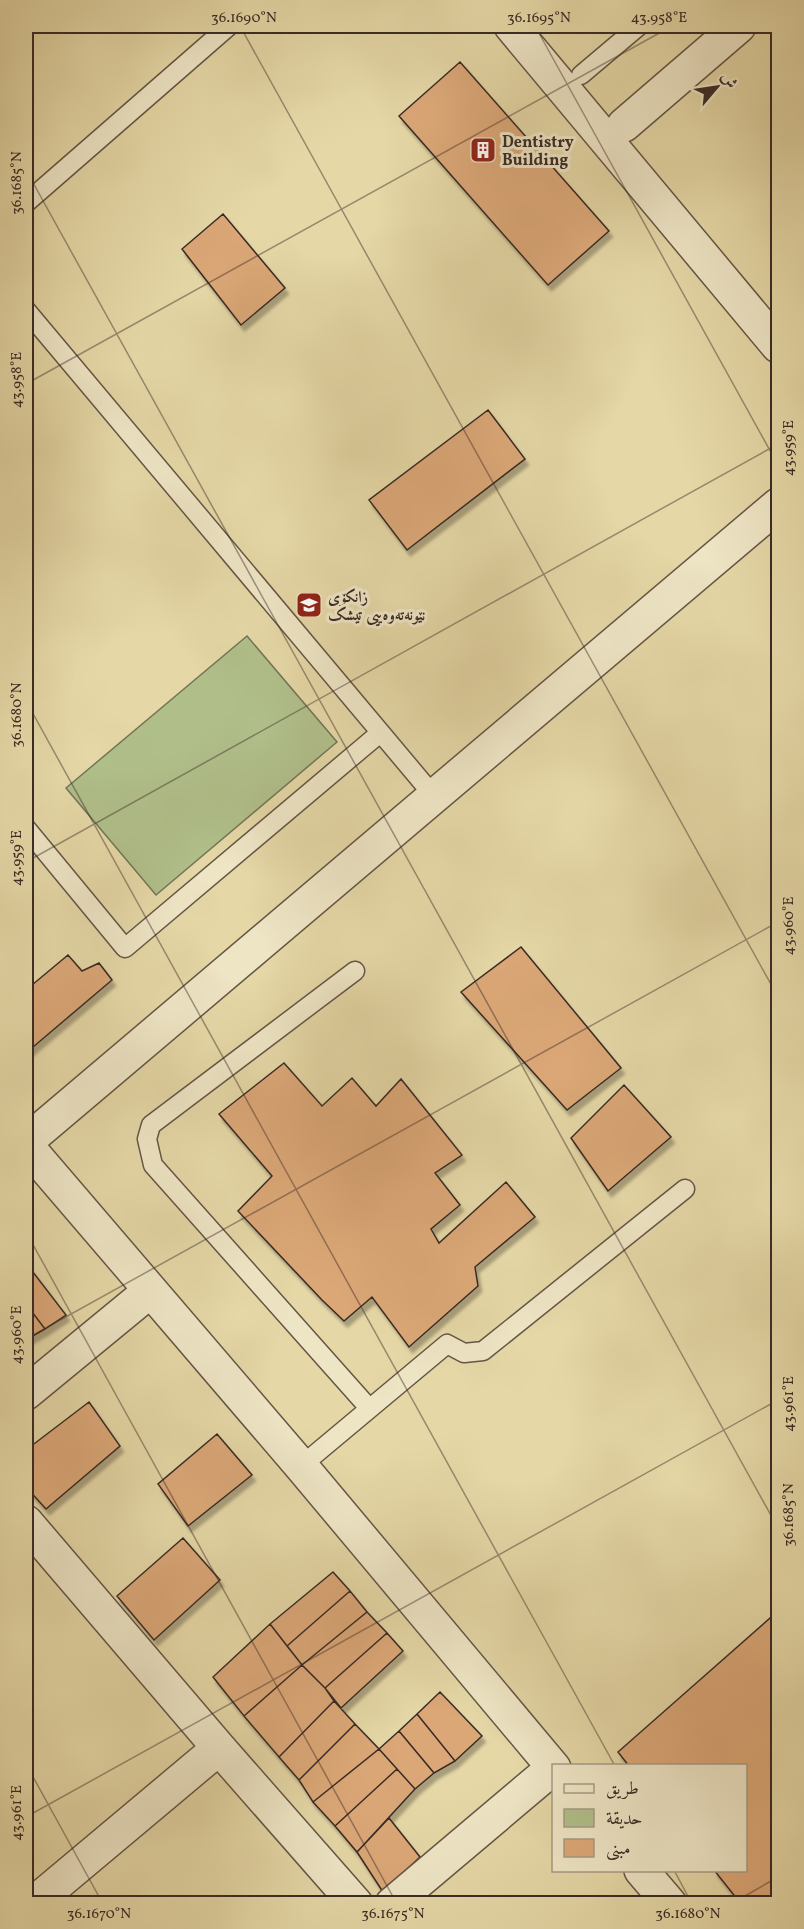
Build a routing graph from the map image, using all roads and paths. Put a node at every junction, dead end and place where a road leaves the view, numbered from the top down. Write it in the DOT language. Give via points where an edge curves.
graph roads {
  1 [pos="229,26"];
  2 [pos="511,26"];
  3 [pos="541,26"];
  4 [pos="639,26"];
  5 [pos="739,26"];
  6 [pos="581,75"];
  7 [pos="624,125"];
  8 [pos="26,203"];
  9 [pos="26,310"];
  10 [pos="778,313"];
  11 [pos="778,346"];
  12 [pos="778,505"];
  13 [pos="380,733"];
  14 [pos="434,795"];
  15 [pos="26,828"];
  16 [pos="355,971"];
  17 [pos="26,1144"];
  18 [pos="685,1189"];
  19 [pos="150,1291"];
  20 [pos="26,1393"];
  21 [pos="369,1408"];
  22 [pos="301,1466"];
  23 [pos="26,1522"];
  24 [pos="219,1748"];
  25 [pos="552,1767"];
  26 [pos="552,1769"];
  27 [pos="643,1872"];
  28 [pos="33,1904"];
  29 [pos="357,1904"];
  30 [pos="392,1904"];
  31 [pos="670,1904"];
  1 -- 8 [label="lane"];
  2 -- 11 [label="street"];
  3 -- 6 [label="street"];
  4 -- 6 [label="lane"];
  5 -- 7 [label="street"];
  6 -- 7 [label="street"];
  7 -- 10 [label="street"];
  9 -- 13 [label="lane"];
  12 -- 14 [label="street"];
  13 -- 14 [label="lane"];
  13 -- 15 [label="lane" via="125,948"];
  14 -- 17 [label="street"];
  16 -- 21 [label="lane" via="151,1125 147,1139 153,1165"];
  17 -- 19 [label="street"];
  18 -- 21 [label="lane" via="483,1351 464,1353 447,1344"];
  19 -- 20 [label="street"];
  19 -- 22 [label="street"];
  21 -- 22 [label="lane"];
  22 -- 25 [label="street"];
  23 -- 24 [label="street"];
  24 -- 28 [label="street"];
  24 -- 29 [label="street"];
  26 -- 30 [label="street"];
  27 -- 31 [label="street"];
}
